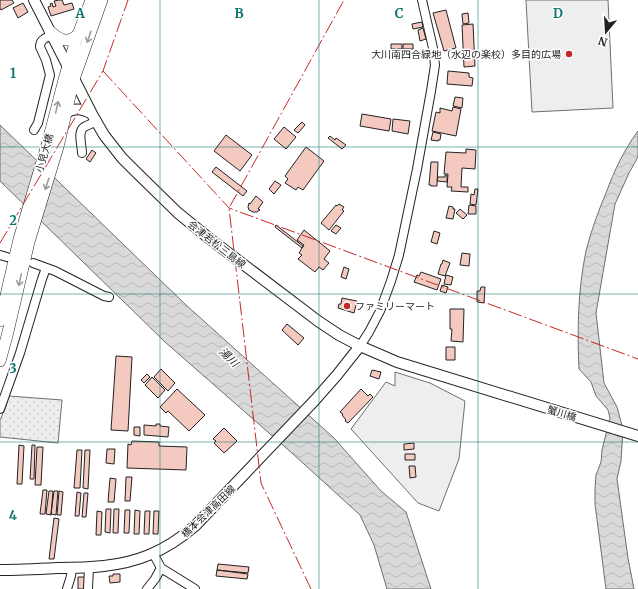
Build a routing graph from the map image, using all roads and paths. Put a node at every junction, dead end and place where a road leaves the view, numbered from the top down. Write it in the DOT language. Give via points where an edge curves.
graph roads {
  1 [pos="34,0"];
  2 [pos="91,0"];
  3 [pos="102,0"];
  4 [pos="422,0"];
  5 [pos="51,33"];
  6 [pos="79,33"];
  7 [pos="68,66"];
  8 [pos="74,79"];
  9 [pos="66,113"];
  10 [pos="94,118"];
  11 [pos="34,130"];
  12 [pos="53,146"];
  13 [pos="82,153"];
  14 [pos="24,240"];
  15 [pos="33,264"];
  16 [pos="46,268"];
  17 [pos="109,297"];
  18 [pos="0,321"];
  19 [pos="360,346"];
  20 [pos="0,360"];
  21 [pos="486,390"];
  22 [pos="0,409"];
  23 [pos="638,436"];
  24 [pos="153,553"];
  25 [pos="72,568"];
  26 [pos="89,568"];
  27 [pos="161,568"];
  28 [pos="0,570"];
  29 [pos="67,589"];
  30 [pos="88,589"];
  31 [pos="147,589"];
  32 [pos="195,589"];
  1 -- 5 [label="main road, 会津若松三島線"];
  2 -- 6 [label="highway, 小見大橋"];
  3 -- 8 [label="highway, 小見大橋, one-way"];
  4 -- 19 [label="street" via="435,64 421,146 391,282 374,323"];
  5 -- 6 [label="highway" via="63,40 70,40"];
  5 -- 7 [label="main road, 会津若松三島線"];
  5 -- 11 [label="street" via="40,44 50,75"];
  6 -- 7 [label="highway, 小見大橋"];
  7 -- 8 [label="main road, 会津若松三島線"];
  12 -- 7 [label="highway, 小見大橋, one-way" via="58,100"];
  8 -- 9 [label="highway, 小見大橋"];
  8 -- 10 [label="main road, 会津若松三島線"];
  9 -- 10 [label="main road" via="76,109 83,110"];
  9 -- 12 [label="highway, 小見大橋"];
  10 -- 13 [label="street" via="80,135"];
  10 -- 19 [label="main road, 会津若松三島線" via="122,158 178,213 318,321"];
  12 -- 14 [label="highway, 小見大橋"];
  14 -- 18 [label="highway"];
  14 -- 20 [label="highway, one-way" via="7,336"];
  15 -- 16 [label="street"];
  16 -- 17 [label="street"];
  16 -- 22 [label="street"];
  19 -- 21 [label="main road, 会津若松三島線" via="404,364"];
  19 -- 24 [label="main road, 橋本会津高田線" via="315,400 195,526 179,539"];
  21 -- 23 [label="main road, 蟹川橋"];
  24 -- 26 [label="main road, 橋本会津高田線" via="125,562"];
  24 -- 27 [label="street"];
  25 -- 26 [label="main road, 橋本会津高田線"];
  25 -- 28 [label="main road, 橋本会津高田線"];
  25 -- 29 [label="street"];
  26 -- 30 [label="street"];
  27 -- 31 [label="street"];
  27 -- 32 [label="street"];
}
